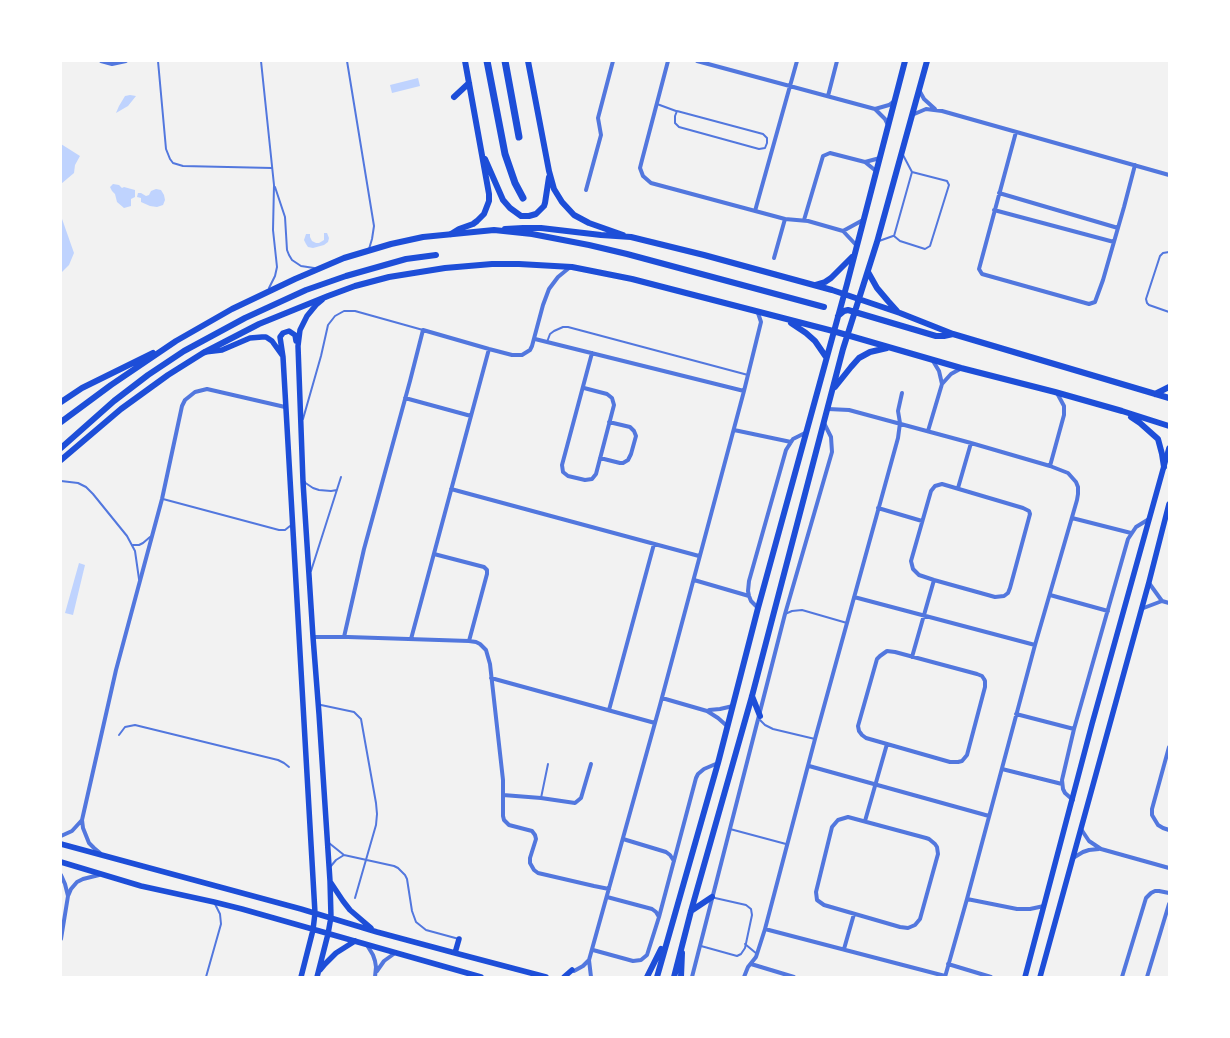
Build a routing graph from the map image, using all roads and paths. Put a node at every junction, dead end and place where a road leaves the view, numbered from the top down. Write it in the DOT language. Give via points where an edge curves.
graph roads {
  1 [pos="100,61"];
  2 [pos="126,61"];
  3 [pos="158,61"];
  4 [pos="261,61"];
  5 [pos="347,61"];
  6 [pos="465,61"];
  7 [pos="487,61"];
  8 [pos="506,61"];
  9 [pos="528,61"];
  10 [pos="613,61"];
  11 [pos="668,61"];
  12 [pos="697,61"];
  13 [pos="798,61"];
  14 [pos="837,61"];
  15 [pos="905,61"];
  16 [pos="927,61"];
  17 [pos="469,83"];
  18 [pos="790,86"];
  19 [pos="919,90"];
  20 [pos="828,96"];
  21 [pos="454,97"];
  22 [pos="895,101"];
  23 [pos="657,104"];
  24 [pos="875,109"];
  25 [pos="935,109"];
  26 [pos="677,111"];
  27 [pos="912,116"];
  28 [pos="888,126"];
  29 [pos="1016,132"];
  30 [pos="519,137"];
  31 [pos="479,144"];
  32 [pos="901,152"];
  33 [pos="880,158"];
  34 [pos="865,162"];
  35 [pos="1135,165"];
  36 [pos="272,168"];
  37 [pos="549,171"];
  38 [pos="876,172"];
  39 [pos="912,172"];
  40 [pos="1169,175"];
  41 [pos="274,184"];
  42 [pos="586,190"];
  43 [pos="999,193"];
  44 [pos="523,198"];
  45 [pos="994,210"];
  46 [pos="755,211"];
  47 [pos="785,219"];
  48 [pos="804,220"];
  49 [pos="863,220"];
  50 [pos="1118,228"];
  51 [pos="494,230"];
  52 [pos="843,231"];
  53 [pos="451,234"];
  54 [pos="894,236"];
  55 [pos="631,237"];
  56 [pos="877,242"];
  57 [pos="1114,242"];
  58 [pos="857,246"];
  59 [pos="368,251"];
  60 [pos="1169,252"];
  61 [pos="436,254"];
  62 [pos="854,254"];
  63 [pos="774,258"];
  64 [pos="572,267"];
  65 [pos="320,268"];
  66 [pos="868,272"];
  67 [pos="814,285"];
  68 [pos="266,292"];
  69 [pos="844,294"];
  70 [pos="328,296"];
  71 [pos="859,299"];
  72 [pos="824,307"];
  73 [pos="755,310"];
  74 [pos="855,312"];
  75 [pos="1169,312"];
  76 [pos="900,313"];
  77 [pos="838,316"];
  78 [pos="776,317"];
  79 [pos="423,330"];
  80 [pos="833,331"];
  81 [pos="953,334"];
  82 [pos="847,335"];
  83 [pos="534,338"];
  84 [pos="176,342"];
  85 [pos="547,342"];
  86 [pos="489,349"];
  87 [pos="896,349"];
  88 [pos="203,353"];
  89 [pos="298,353"];
  90 [pos="592,353"];
  91 [pos="283,357"];
  92 [pos="826,357"];
  93 [pos="932,360"];
  94 [pos="961,368"];
  95 [pos="748,375"];
  96 [pos="942,384"];
  97 [pos="1169,386"];
  98 [pos="584,388"];
  99 [pos="744,391"];
  100 [pos="1055,392"];
  101 [pos="902,393"];
  102 [pos="830,394"];
  103 [pos="1155,394"];
  104 [pos="405,398"];
  105 [pos="1169,398"];
  106 [pos="61,402"];
  107 [pos="286,407"];
  108 [pos="827,409"];
  109 [pos="1122,411"];
  110 [pos="471,416"];
  111 [pos="61,422"];
  112 [pos="610,422"];
  113 [pos="824,423"];
  114 [pos="900,423"];
  115 [pos="301,426"];
  116 [pos="1169,426"];
  117 [pos="734,430"];
  118 [pos="928,431"];
  119 [pos="805,433"];
  120 [pos="791,442"];
  121 [pos="971,443"];
  122 [pos="61,448"];
  123 [pos="1169,448"];
  124 [pos="600,458"];
  125 [pos="61,460"];
  126 [pos="1050,466"];
  127 [pos="1164,467"];
  128 [pos="341,477"];
  129 [pos="61,481"];
  130 [pos="303,482"];
  131 [pos="958,488"];
  132 [pos="451,489"];
  133 [pos="337,490"];
  134 [pos="162,499"];
  135 [pos="1169,504"];
  136 [pos="878,508"];
  137 [pos="1072,518"];
  138 [pos="1149,519"];
  139 [pos="293,521"];
  140 [pos="922,521"];
  141 [pos="154,532"];
  142 [pos="1131,533"];
  143 [pos="654,544"];
  144 [pos="133,545"];
  145 [pos="434,554"];
  146 [pos="699,556"];
  147 [pos="310,576"];
  148 [pos="694,580"];
  149 [pos="934,580"];
  150 [pos="1149,582"];
  151 [pos="139,584"];
  152 [pos="1050,595"];
  153 [pos="749,596"];
  154 [pos="854,597"];
  155 [pos="1162,601"];
  156 [pos="1169,603"];
  157 [pos="758,608"];
  158 [pos="1141,609"];
  159 [pos="1108,611"];
  160 [pos="785,614"];
  161 [pos="924,616"];
  162 [pos="847,623"];
  163 [pos="313,637"];
  164 [pos="344,637"];
  165 [pos="411,639"];
  166 [pos="468,641"];
  167 [pos="1034,645"];
  168 [pos="912,656"];
  169 [pos="491,678"];
  170 [pos="752,696"];
  171 [pos="662,698"];
  172 [pos="318,705"];
  173 [pos="733,706"];
  174 [pos="609,710"];
  175 [pos="707,710"];
  176 [pos="1016,714"];
  177 [pos="759,717"];
  178 [pos="655,723"];
  179 [pos="728,726"];
  180 [pos="1074,729"];
  181 [pos="119,735"];
  182 [pos="815,739"];
  183 [pos="886,744"];
  184 [pos="1169,747"];
  185 [pos="718,762"];
  186 [pos="548,764"];
  187 [pos="591,764"];
  188 [pos="808,766"];
  189 [pos="289,767"];
  190 [pos="1002,769"];
  191 [pos="875,784"];
  192 [pos="1062,784"];
  193 [pos="503,796"];
  194 [pos="541,798"];
  195 [pos="1073,800"];
  196 [pos="989,816"];
  197 [pos="82,820"];
  198 [pos="865,821"];
  199 [pos="730,829"];
  200 [pos="1081,829"];
  201 [pos="1169,830"];
  202 [pos="61,836"];
  203 [pos="623,840"];
  204 [pos="328,842"];
  205 [pos="61,844"];
  206 [pos="788,844"];
  207 [pos="1101,849"];
  208 [pos="344,855"];
  209 [pos="108,856"];
  210 [pos="1073,859"];
  211 [pos="366,860"];
  212 [pos="674,861"];
  213 [pos="61,862"];
  214 [pos="330,868"];
  215 [pos="1169,868"];
  216 [pos="104,874"];
  217 [pos="61,875"];
  218 [pos="330,881"];
  219 [pos="609,889"];
  220 [pos="1169,893"];
  221 [pos="68,896"];
  222 [pos="607,897"];
  223 [pos="712,897"];
  224 [pos="355,898"];
  225 [pos="967,899"];
  226 [pos="214,902"];
  227 [pos="1169,904"];
  228 [pos="1044,906"];
  229 [pos="691,911"];
  230 [pos="315,913"];
  231 [pos="854,914"];
  232 [pos="659,917"];
  233 [pos="331,918"];
  234 [pos="765,929"];
  235 [pos="313,930"];
  236 [pos="377,932"];
  237 [pos="328,934"];
  238 [pos="669,935"];
  239 [pos="61,939"];
  240 [pos="459,939"];
  241 [pos="683,939"];
  242 [pos="355,941"];
  243 [pos="745,944"];
  244 [pos="367,945"];
  245 [pos="699,945"];
  246 [pos="844,949"];
  247 [pos="592,950"];
  248 [pos="395,953"];
  249 [pos="455,953"];
  250 [pos="757,955"];
  251 [pos="589,960"];
  252 [pos="751,964"];
  253 [pos="948,964"];
  254 [pos="573,970"];
  255 [pos="375,975"];
  256 [pos="945,976"];
  257 [pos="206,977"];
  258 [pos="301,977"];
  259 [pos="317,977"];
  260 [pos="481,977"];
  261 [pos="546,977"];
  262 [pos="564,977"];
  263 [pos="591,977"];
  264 [pos="647,977"];
  265 [pos="657,977"];
  266 [pos="674,977"];
  267 [pos="681,977"];
  268 [pos="692,977"];
  269 [pos="744,977"];
  270 [pos="793,977"];
  271 [pos="991,977"];
  272 [pos="1025,977"];
  273 [pos="1040,977"];
  274 [pos="1122,977"];
  275 [pos="1147,977"];
  1 -- 2 [label="street" via="112,64"];
  3 -- 36 [label="lane" via="166,149 173,163"];
  4 -- 36 [label="lane"];
  5 -- 59 [label="lane" via="374,226"];
  6 -- 17 [label="main road"];
  7 -- 44 [label="highway" via="505,154"];
  8 -- 30 [label="highway"];
  9 -- 37 [label="main road"];
  10 -- 42 [label="street" via="598,118 601,135"];
  11 -- 23 [label="street"];
  12 -- 18 [label="street"];
  13 -- 18 [label="street"];
  14 -- 20 [label="street"];
  15 -- 22 [label="main road"];
  16 -- 19 [label="main road"];
  17 -- 21 [label="main road"];
  17 -- 31 [label="main road"];
  18 -- 20 [label="street"];
  18 -- 46 [label="street"];
  19 -- 25 [label="street"];
  19 -- 27 [label="main road"];
  20 -- 24 [label="street"];
  22 -- 24 [label="street"];
  22 -- 28 [label="main road"];
  23 -- 26 [label="lane"];
  23 -- 46 [label="street" via="640,168 643,176 651,184"];
  24 -- 28 [label="street"];
  25 -- 27 [label="street" via="926,109"];
  25 -- 29 [label="street"];
  26 -- 26 [label="lane" via="675,124 679,126 759,149 767,143 764,134"];
  27 -- 32 [label="main road"];
  28 -- 33 [label="main road"];
  29 -- 35 [label="street"];
  29 -- 43 [label="street"];
  31 -- 37 [label="main road" via="503,200 522,216 536,214 544,206"];
  31 -- 53 [label="main road" via="489,194 488,205 477,221"];
  32 -- 39 [label="lane"];
  32 -- 56 [label="main road"];
  33 -- 34 [label="street"];
  33 -- 38 [label="main road"];
  34 -- 38 [label="street"];
  34 -- 48 [label="street" via="830,153 823,156"];
  35 -- 40 [label="street"];
  35 -- 50 [label="street"];
  36 -- 41 [label="lane"];
  37 -- 55 [label="main road" via="559,197 574,215"];
  38 -- 49 [label="main road"];
  39 -- 54 [label="lane"];
  39 -- 54 [label="lane" via="947,181 949,185 930,246 925,249"];
  41 -- 65 [label="lane" via="285,217 289,255 301,266"];
  41 -- 68 [label="lane" via="273,230 277,267"];
  43 -- 45 [label="street"];
  43 -- 50 [label="street"];
  45 -- 57 [label="street"];
  45 -- 57 [label="street" via="979,268 982,274 1089,304 1095,302"];
  46 -- 47 [label="street"];
  47 -- 48 [label="street"];
  47 -- 63 [label="street"];
  48 -- 52 [label="street"];
  49 -- 52 [label="street"];
  49 -- 58 [label="main road"];
  50 -- 57 [label="street"];
  51 -- 53 [label="main road"];
  51 -- 55 [label="main road" via="540,228"];
  51 -- 72 [label="main road" via="589,245"];
  52 -- 58 [label="street"];
  53 -- 59 [label="main road" via="423,237"];
  54 -- 56 [label="lane"];
  55 -- 67 [label="main road"];
  56 -- 66 [label="main road"];
  58 -- 62 [label="main road"];
  59 -- 65 [label="main road"];
  60 -- 75 [label="lane" via="1160,256 1146,299 1149,305"];
  61 -- 122 [label="main road" via="346,276 245,318 148,375"];
  62 -- 67 [label="main road" via="831,278"];
  62 -- 69 [label="main road"];
  64 -- 70 [label="main road" via="519,264 445,268 390,277"];
  64 -- 73 [label="main road"];
  64 -- 83 [label="street" via="549,289"];
  65 -- 68 [label="main road"];
  66 -- 71 [label="main road"];
  66 -- 76 [label="main road" via="882,295"];
  67 -- 69 [label="main road"];
  68 -- 84 [label="main road"];
  69 -- 71 [label="main road"];
  69 -- 77 [label="main road"];
  70 -- 88 [label="main road" via="259,324"];
  70 -- 89 [label="main road" via="316,305 303,323"];
  71 -- 74 [label="main road"];
  71 -- 76 [label="main road"];
  73 -- 78 [label="main road"];
  73 -- 95 [label="street" via="762,322"];
  74 -- 77 [label="main road" via="848,310"];
  74 -- 81 [label="main road" via="936,336"];
  74 -- 82 [label="main road"];
  76 -- 81 [label="main road"];
  77 -- 80 [label="main road"];
  78 -- 80 [label="main road"];
  78 -- 92 [label="main road" via="806,333"];
  79 -- 86 [label="street"];
  79 -- 104 [label="street"];
  79 -- 115 [label="lane" via="356,311 344,311 334,316 328,326"];
  80 -- 82 [label="main road"];
  80 -- 92 [label="main road"];
  81 -- 103 [label="main road"];
  82 -- 87 [label="main road"];
  82 -- 102 [label="main road"];
  83 -- 85 [label="street"];
  83 -- 86 [label="street" via="530,350 522,355"];
  84 -- 106 [label="main road" via="82,388"];
  84 -- 111 [label="main road"];
  85 -- 90 [label="street"];
  85 -- 95 [label="lane" via="554,331 568,327"];
  86 -- 110 [label="street"];
  87 -- 93 [label="main road"];
  87 -- 102 [label="main road" via="876,350 863,356 842,376"];
  88 -- 91 [label="main road" via="262,337 272,341"];
  88 -- 125 [label="main road" via="120,409"];
  89 -- 91 [label="main road" via="295,336 287,331 280,337"];
  89 -- 115 [label="main road"];
  90 -- 98 [label="street"];
  90 -- 99 [label="street"];
  91 -- 107 [label="main road"];
  92 -- 119 [label="main road"];
  93 -- 94 [label="main road"];
  93 -- 96 [label="street"];
  94 -- 96 [label="street"];
  94 -- 100 [label="main road"];
  95 -- 99 [label="street"];
  96 -- 118 [label="street"];
  97 -- 103 [label="main road"];
  98 -- 112 [label="street" via="612,398"];
  98 -- 124 [label="street" via="562,468 568,476 592,479"];
  99 -- 117 [label="street"];
  100 -- 109 [label="main road"];
  100 -- 126 [label="street" via="1062,401 1064,416"];
  101 -- 114 [label="street" via="898,411"];
  102 -- 108 [label="main road"];
  103 -- 105 [label="main road"];
  104 -- 110 [label="street"];
  104 -- 164 [label="street"];
  107 -- 134 [label="street" via="207,389 190,396 182,406"];
  107 -- 139 [label="main road"];
  108 -- 113 [label="main road"];
  108 -- 114 [label="street" via="849,410"];
  109 -- 116 [label="main road"];
  109 -- 127 [label="main road" via="1158,439"];
  110 -- 132 [label="street"];
  112 -- 124 [label="street"];
  112 -- 124 [label="street" via="634,431 636,436 631,454 623,463"];
  113 -- 160 [label="street" via="831,436 832,452"];
  113 -- 170 [label="main road"];
  114 -- 118 [label="street"];
  114 -- 136 [label="street"];
  115 -- 130 [label="main road"];
  117 -- 120 [label="street"];
  117 -- 146 [label="street"];
  118 -- 121 [label="street"];
  119 -- 120 [label="street"];
  119 -- 157 [label="main road"];
  120 -- 153 [label="street" via="749,581"];
  121 -- 126 [label="street"];
  121 -- 131 [label="street"];
  123 -- 127 [label="main road"];
  126 -- 137 [label="street" via="1068,473 1076,482 1078,494"];
  127 -- 138 [label="main road"];
  128 -- 133 [label="lane"];
  129 -- 144 [label="lane" via="86,487"];
  130 -- 133 [label="lane" via="319,490"];
  130 -- 147 [label="main road"];
  131 -- 140 [label="street" via="942,484 935,486"];
  131 -- 149 [label="street" via="1023,508 1030,514 1006,595 996,597"];
  132 -- 143 [label="street"];
  132 -- 145 [label="street"];
  133 -- 147 [label="lane"];
  134 -- 139 [label="lane" via="279,530 288,528"];
  134 -- 141 [label="street"];
  135 -- 150 [label="main road"];
  136 -- 140 [label="street"];
  136 -- 154 [label="street"];
  137 -- 142 [label="street"];
  137 -- 152 [label="street"];
  138 -- 142 [label="street"];
  138 -- 195 [label="main road"];
  139 -- 230 [label="main road"];
  140 -- 149 [label="street" via="911,565 915,573"];
  141 -- 144 [label="lane" via="148,540"];
  141 -- 151 [label="street"];
  142 -- 159 [label="street"];
  143 -- 146 [label="street"];
  143 -- 174 [label="street"];
  144 -- 151 [label="lane"];
  145 -- 165 [label="street"];
  145 -- 166 [label="street" via="487,570"];
  146 -- 148 [label="street"];
  147 -- 163 [label="main road"];
  148 -- 153 [label="street"];
  148 -- 171 [label="street"];
  149 -- 161 [label="street"];
  150 -- 155 [label="street"];
  150 -- 158 [label="main road"];
  151 -- 197 [label="street"];
  152 -- 159 [label="street"];
  152 -- 167 [label="street"];
  153 -- 157 [label="street"];
  154 -- 161 [label="street"];
  154 -- 162 [label="street"];
  155 -- 156 [label="street"];
  155 -- 158 [label="street"];
  157 -- 173 [label="main road"];
  158 -- 200 [label="main road"];
  159 -- 180 [label="street"];
  160 -- 162 [label="lane" via="802,610"];
  160 -- 177 [label="street"];
  161 -- 167 [label="street"];
  161 -- 168 [label="street"];
  162 -- 182 [label="street"];
  163 -- 164 [label="street"];
  163 -- 172 [label="main road"];
  164 -- 165 [label="street"];
  165 -- 166 [label="street"];
  166 -- 169 [label="street" via="476,642 486,650"];
  167 -- 176 [label="street"];
  168 -- 183 [label="street" via="887,651 880,656 873,673 858,726 866,738"];
  168 -- 183 [label="street" via="984,678 967,755 954,763"];
  169 -- 174 [label="street"];
  169 -- 193 [label="street"];
  170 -- 177 [label="main road"];
  170 -- 229 [label="main road"];
  171 -- 175 [label="street"];
  171 -- 178 [label="street"];
  172 -- 204 [label="main road"];
  172 -- 211 [label="lane" via="354,712 361,719 376,808 376,825"];
  173 -- 175 [label="street"];
  173 -- 179 [label="main road"];
  174 -- 178 [label="street"];
  175 -- 179 [label="street"];
  176 -- 180 [label="street"];
  176 -- 190 [label="street"];
  177 -- 182 [label="lane" via="773,729"];
  177 -- 199 [label="street"];
  178 -- 203 [label="street"];
  179 -- 185 [label="main road"];
  180 -- 192 [label="street"];
  181 -- 189 [label="lane" via="125,727 135,725 278,760"];
  182 -- 188 [label="street"];
  183 -- 191 [label="street"];
  184 -- 201 [label="street" via="1152,815 1158,825"];
  185 -- 212 [label="street" via="704,769 696,778"];
  185 -- 238 [label="main road"];
  186 -- 194 [label="lane"];
  187 -- 194 [label="street" via="577,802"];
  188 -- 191 [label="street"];
  188 -- 206 [label="street"];
  190 -- 192 [label="street"];
  190 -- 196 [label="street"];
  191 -- 196 [label="street"];
  191 -- 198 [label="street"];
  192 -- 195 [label="street"];
  193 -- 194 [label="street"];
  193 -- 219 [label="street" via="506,823 532,831 535,835 530,858 534,870"];
  195 -- 228 [label="main road"];
  196 -- 225 [label="street"];
  197 -- 202 [label="street" via="72,831"];
  197 -- 209 [label="street" via="89,843"];
  198 -- 231 [label="street" via="848,817 838,820 832,827 816,892 817,900 824,905"];
  198 -- 231 [label="street" via="929,839 935,844 938,854 920,919 915,925 904,928"];
  199 -- 206 [label="lane"];
  199 -- 223 [label="street"];
  200 -- 207 [label="street" via="1089,841"];
  200 -- 210 [label="main road"];
  203 -- 212 [label="street" via="666,852"];
  203 -- 219 [label="street"];
  204 -- 208 [label="lane"];
  204 -- 214 [label="main road"];
  205 -- 209 [label="main road"];
  206 -- 234 [label="street"];
  207 -- 210 [label="street" via="1089,850"];
  207 -- 215 [label="street"];
  208 -- 211 [label="lane"];
  208 -- 214 [label="lane"];
  209 -- 230 [label="main road"];
  210 -- 273 [label="main road"];
  211 -- 224 [label="lane"];
  211 -- 240 [label="lane" via="394,866 405,875 414,917 421,926"];
  212 -- 232 [label="street"];
  213 -- 216 [label="main road"];
  214 -- 218 [label="main road"];
  216 -- 221 [label="street" via="78,881"];
  216 -- 226 [label="main road" via="141,886"];
  217 -- 221 [label="street"];
  218 -- 233 [label="main road"];
  218 -- 236 [label="main road" via="350,910"];
  219 -- 222 [label="street"];
  220 -- 274 [label="street" via="1155,891 1146,898"];
  221 -- 239 [label="street"];
  222 -- 232 [label="street" via="652,909"];
  222 -- 247 [label="street"];
  223 -- 229 [label="main road"];
  223 -- 243 [label="lane" via="751,909"];
  223 -- 245 [label="street"];
  225 -- 228 [label="street" via="1017,909"];
  225 -- 253 [label="street"];
  226 -- 235 [label="main road"];
  226 -- 257 [label="lane" via="221,924"];
  227 -- 275 [label="street"];
  228 -- 272 [label="main road"];
  229 -- 241 [label="main road"];
  230 -- 233 [label="main road"];
  230 -- 235 [label="main road"];
  231 -- 246 [label="street"];
  232 -- 247 [label="street" via="647,955 641,960 633,961"];
  233 -- 236 [label="main road"];
  233 -- 237 [label="main road"];
  234 -- 246 [label="street"];
  234 -- 250 [label="street"];
  235 -- 237 [label="main road"];
  235 -- 258 [label="main road"];
  236 -- 249 [label="main road"];
  237 -- 242 [label="main road"];
  237 -- 259 [label="main road"];
  238 -- 264 [label="main road"];
  238 -- 265 [label="main road"];
  240 -- 249 [label="main road"];
  241 -- 266 [label="main road"];
  241 -- 267 [label="main road"];
  242 -- 244 [label="main road"];
  242 -- 259 [label="main road" via="336,953"];
  243 -- 245 [label="lane" via="743,953 737,956"];
  243 -- 250 [label="lane"];
  244 -- 248 [label="main road"];
  244 -- 255 [label="street" via="375,961"];
  245 -- 268 [label="street"];
  246 -- 256 [label="street"];
  247 -- 251 [label="street"];
  248 -- 255 [label="street"];
  248 -- 260 [label="main road"];
  249 -- 261 [label="main road"];
  250 -- 252 [label="street"];
  251 -- 254 [label="street"];
  251 -- 263 [label="street"];
  252 -- 269 [label="street"];
  252 -- 270 [label="street"];
  253 -- 256 [label="street"];
  253 -- 271 [label="street"];
  254 -- 262 [label="main road"];
}
